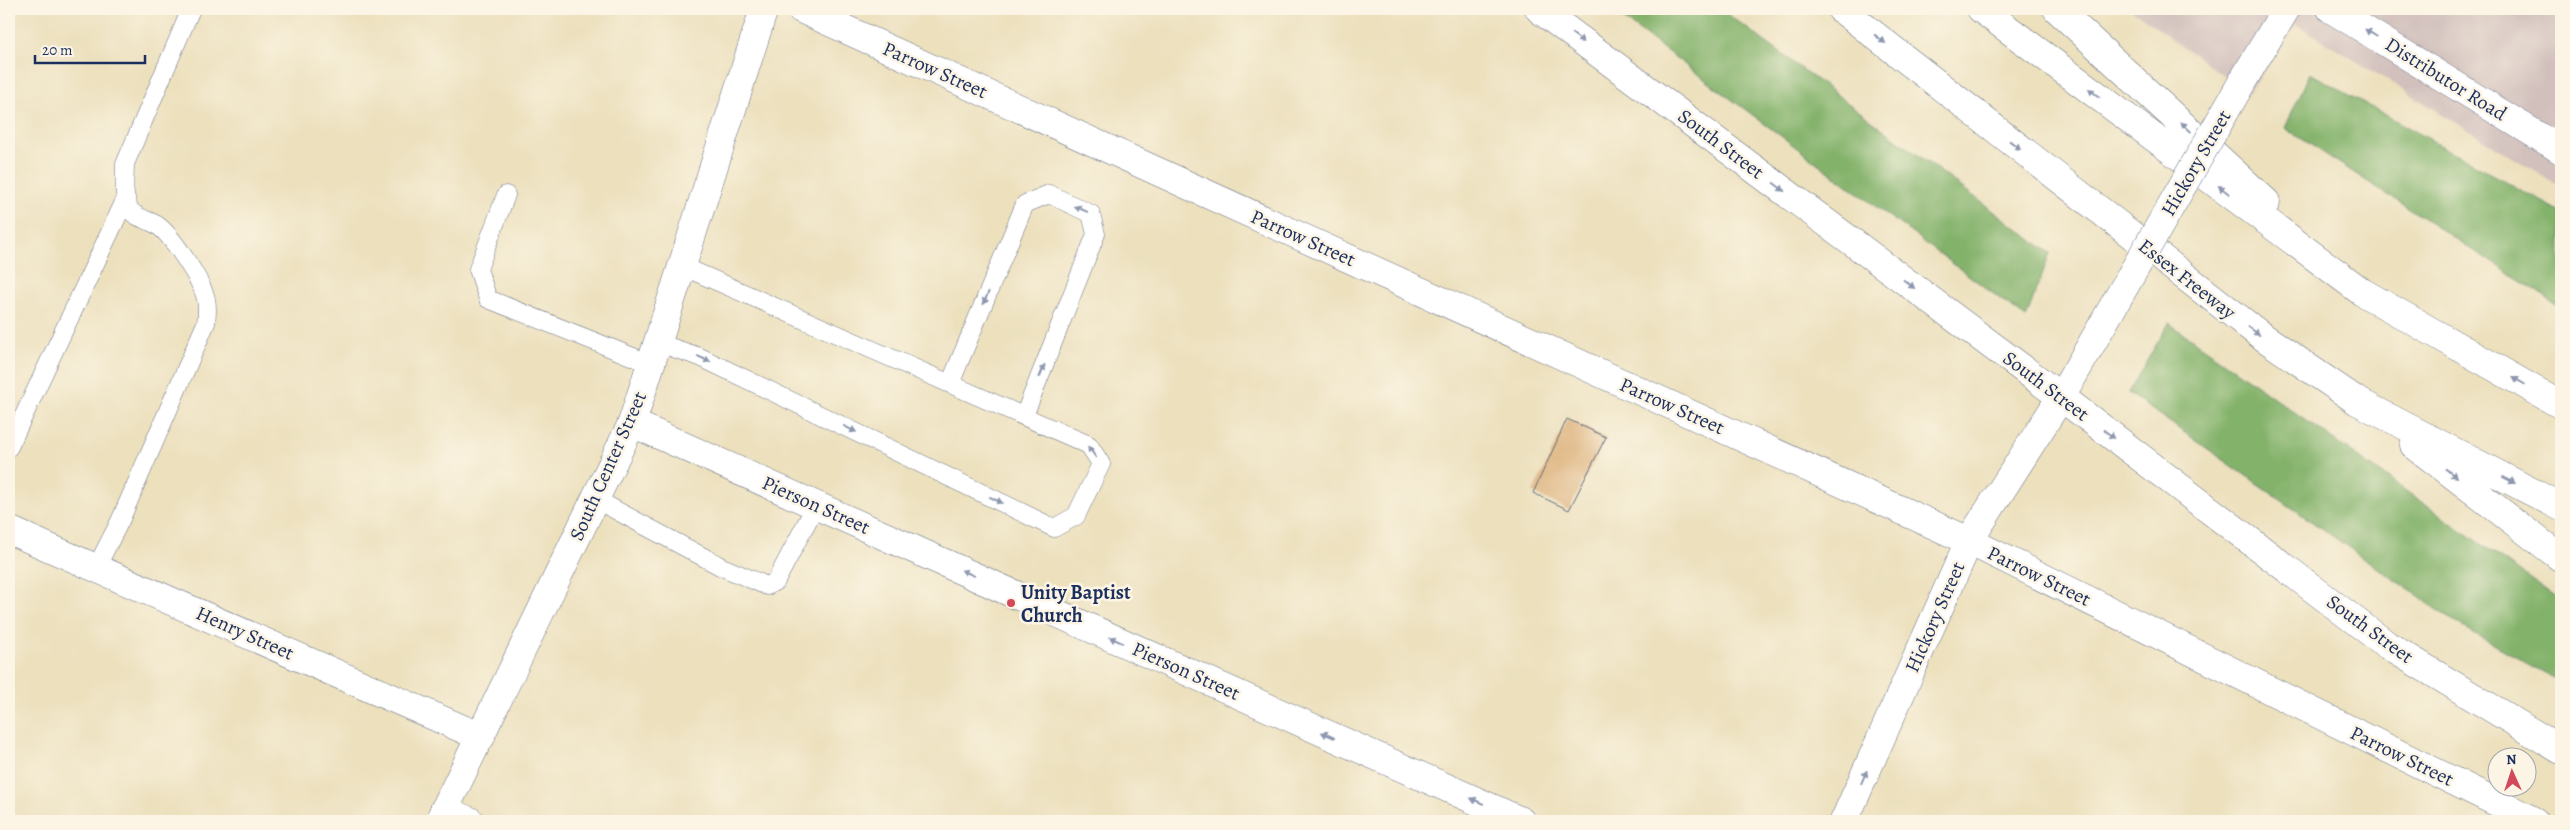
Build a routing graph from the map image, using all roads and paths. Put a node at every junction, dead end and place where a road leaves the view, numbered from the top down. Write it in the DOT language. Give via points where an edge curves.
graph roads {
  1 [pos="191,9"];
  2 [pos="764,9"];
  3 [pos="801,9"];
  4 [pos="1539,9"];
  5 [pos="1841,9"];
  6 [pos="1981,9"];
  7 [pos="2058,9"];
  8 [pos="2286,9"];
  9 [pos="2331,9"];
  10 [pos="2561,150"];
  11 [pos="506,195"];
  12 [pos="126,198"];
  13 [pos="682,266"];
  14 [pos="2362,292"];
  15 [pos="654,354"];
  16 [pos="950,384"];
  17 [pos="2061,397"];
  18 [pos="2357,401"];
  19 [pos="2561,405"];
  20 [pos="1024,416"];
  21 [pos="632,423"];
  22 [pos="9,447"];
  23 [pos="595,500"];
  24 [pos="816,505"];
  25 [pos="2561,507"];
  26 [pos="9,530"];
  27 [pos="1969,541"];
  28 [pos="2561,558"];
  29 [pos="96,568"];
  30 [pos="481,736"];
  31 [pos="2561,750"];
  32 [pos="442,816"];
  33 [pos="2507,816"];
  34 [pos="470,821"];
  35 [pos="1521,821"];
  36 [pos="1844,821"];
  37 [pos="2534,821"];
  1 -- 12 [label="lane" via="125,164"];
  2 -- 13 [label="main road, South Center Street"];
  3 -- 27 [label="main road, Parrow Street"];
  4 -- 17 [label="main road, South Street, one-way"];
  5 -- 18 [label="main road, Essex Freeway, one-way" via="2259,334"];
  14 -- 6 [label="main road, one-way"];
  14 -- 7 [label="main road, one-way"];
  8 -- 17 [label="main road, Hickory Street, bridge"];
  10 -- 9 [label="main road, Distributor Road, one-way"];
  11 -- 15 [label="lane" via="478,269 488,299"];
  12 -- 22 [label="lane"];
  12 -- 29 [label="lane" via="130,210 158,226 170,239 195,276 206,298 208,311 132,494"];
  13 -- 15 [label="main road, South Center Street"];
  13 -- 16 [label="lane"];
  19 -- 14 [label="main road, one-way"];
  15 -- 20 [label="lane, one-way" via="700,357 1054,528 1076,516 1101,464 1089,446"];
  15 -- 21 [label="main road, South Center Street"];
  16 -- 20 [label="lane"];
  20 -- 16 [label="lane, one-way" via="1096,234 1091,214 1049,194 1025,204"];
  17 -- 27 [label="main road, Hickory Street"];
  17 -- 31 [label="main road, South Street, one-way" via="2387,645"];
  18 -- 25 [label="main road, Essex Freeway, one-way"];
  18 -- 28 [label="main road, one-way"];
  21 -- 23 [label="main road, South Center Street"];
  21 -- 24 [label="main road, Pierson Street"];
  23 -- 24 [label="lane" via="722,567 767,586 776,581"];
  23 -- 30 [label="main road, South Center Street"];
  35 -- 24 [label="main road, Pierson Street, one-way"];
  26 -- 29 [label="main road, Henry Street"];
  27 -- 33 [label="main road, Parrow Street"];
  36 -- 27 [label="main road, Hickory Street, one-way"];
  29 -- 30 [label="main road, Henry Street"];
  30 -- 32 [label="main road, South Center Street"];
  32 -- 34 [label="main road"];
  33 -- 37 [label="main road, Parrow Street"];
}
